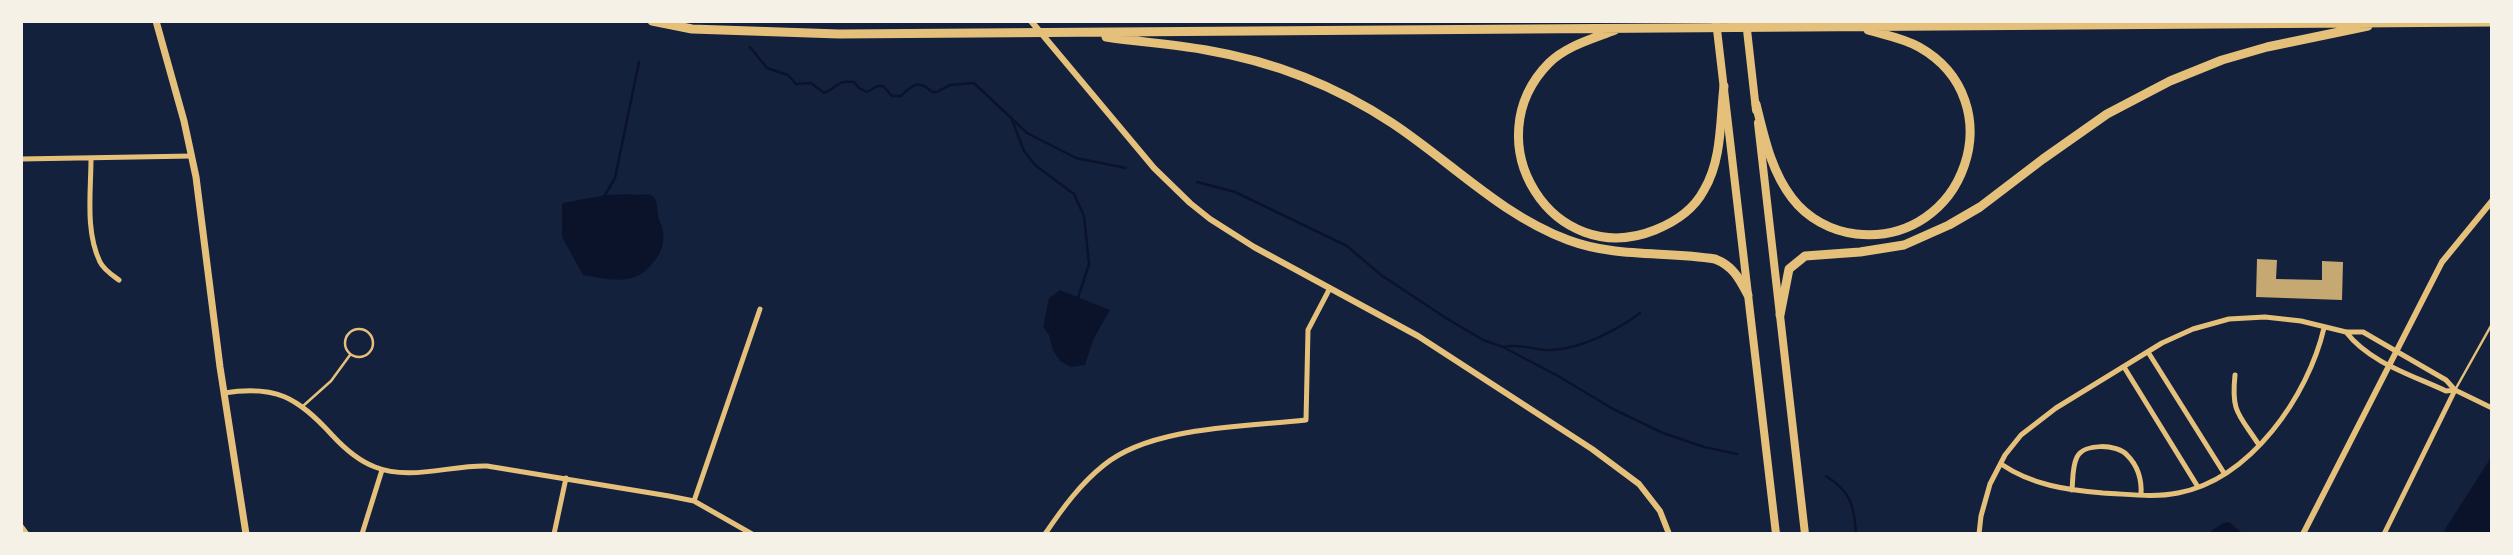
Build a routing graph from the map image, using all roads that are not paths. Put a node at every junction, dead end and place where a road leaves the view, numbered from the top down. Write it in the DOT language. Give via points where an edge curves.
graph roads {
  1 [pos="156,21"];
  2 [pos="652,21"];
  3 [pos="1031,21"];
  4 [pos="1716,21"];
  5 [pos="1746,21"];
  6 [pos="2384,22"];
  7 [pos="2492,22"];
  8 [pos="1857,26"];
  9 [pos="1621,28"];
  10 [pos="1080,33"];
  11 [pos="1724,86"];
  12 [pos="1756,104"];
  13 [pos="192,156"];
  14 [pos="21,159"];
  15 [pos="91,159"];
  16 [pos="2492,201"];
  17 [pos="119,280"];
  18 [pos="1330,288"];
  19 [pos="1748,295"];
  20 [pos="760,309"];
  21 [pos="1780,315"];
  22 [pos="2492,324"];
  23 [pos="2324,328"];
  24 [pos="2346,332"];
  25 [pos="2396,349"];
  26 [pos="2148,352"];
  27 [pos="351,355"];
  28 [pos="2389,364"];
  29 [pos="2124,367"];
  30 [pos="2235,374"];
  31 [pos="2455,390"];
  32 [pos="224,393"];
  33 [pos="303,406"];
  34 [pos="2492,408"];
  35 [pos="2259,445"];
  36 [pos="2001,464"];
  37 [pos="382,470"];
  38 [pos="2224,473"];
  39 [pos="566,478"];
  40 [pos="2198,487"];
  41 [pos="2072,490"];
  42 [pos="2141,495"];
  43 [pos="694,501"];
  44 [pos="21,526"];
  45 [pos="27,534"];
  46 [pos="246,534"];
  47 [pos="362,534"];
  48 [pos="554,534"];
  49 [pos="752,534"];
  50 [pos="1045,534"];
  51 [pos="1669,534"];
  52 [pos="1776,534"];
  53 [pos="1805,534"];
  54 [pos="1979,534"];
  55 [pos="2303,534"];
  56 [pos="2384,534"];
  1 -- 13 [label="main road"];
  2 -- 10 [label="highway" via="692,29 760,33"];
  3 -- 18 [label="street" via="1154,168 1190,203 1232,234"];
  4 -- 11 [label="highway"];
  5 -- 12 [label="highway"];
  6 -- 7 [label="highway"];
  6 -- 8 [label="highway"];
  6 -- 21 [label="highway" via="2267,47 2170,81 2107,114 1980,207 1904,245 1805,256 1789,268"];
  8 -- 9 [label="highway"];
  8 -- 12 [label="highway" via="1917,46 1946,69 1961,92 1969,117 1967,158 1954,188 1935,211 1908,227 1882,234 1851,233 1819,222 1786,191 1770,159"];
  9 -- 10 [label="highway"];
  9 -- 11 [label="highway" via="1581,43 1549,62 1535,79 1521,111 1518,143 1528,181 1538,198 1570,225 1593,234 1633,237 1669,225 1689,210 1714,169"];
  10 -- 19 [label="highway" via="1208,50 1303,77 1393,124 1537,227 1569,241 1622,253 1715,259 1736,273"];
  11 -- 19 [label="highway"];
  12 -- 21 [label="highway"];
  13 -- 15 [label="street"];
  13 -- 32 [label="main road"];
  14 -- 15 [label="street"];
  15 -- 17 [label="street" via="94,244 100,264"];
  16 -- 25 [label="street" via="2442,262"];
  18 -- 50 [label="street" via="1308,330 1306,420 1180,434 1136,446 1105,464 1067,502"];
  18 -- 51 [label="street" via="1418,336 1625,471 1660,511"];
  19 -- 52 [label="highway"];
  20 -- 43 [label="street"];
  21 -- 53 [label="highway"];
  22 -- 31 [label="lane"];
  23 -- 24 [label="street"];
  23 -- 26 [label="street" via="2282,318 2230,319 2178,335"];
  23 -- 35 [label="street" via="2313,364 2292,404"];
  24 -- 25 [label="street" via="2363,332"];
  24 -- 28 [label="street" via="2356,345"];
  25 -- 28 [label="street"];
  25 -- 31 [label="street"];
  26 -- 29 [label="street"];
  26 -- 38 [label="street"];
  27 -- 27 [label="lane" via="361,357 370,351 373,340 366,330 347,335 345,346"];
  27 -- 33 [label="lane"];
  28 -- 31 [label="street" via="2446,391"];
  28 -- 55 [label="street"];
  29 -- 36 [label="street" via="2040,419 2015,441"];
  29 -- 40 [label="street"];
  30 -- 35 [label="street" via="2235,409"];
  31 -- 34 [label="street"];
  31 -- 56 [label="street"];
  32 -- 33 [label="street" via="270,391"];
  32 -- 46 [label="main road"];
  33 -- 37 [label="street" via="356,456"];
  35 -- 38 [label="street"];
  36 -- 41 [label="street" via="2031,480"];
  36 -- 54 [label="street" via="1987,494"];
  37 -- 39 [label="street" via="411,473 487,466"];
  37 -- 47 [label="street"];
  38 -- 40 [label="street"];
  39 -- 43 [label="street"];
  39 -- 48 [label="street"];
  40 -- 42 [label="street"];
  41 -- 42 [label="street"];
  41 -- 42 [label="street" via="2079,454 2099,448 2128,455 2141,478"];
  43 -- 49 [label="street"];
  44 -- 45 [label="street"];
}
